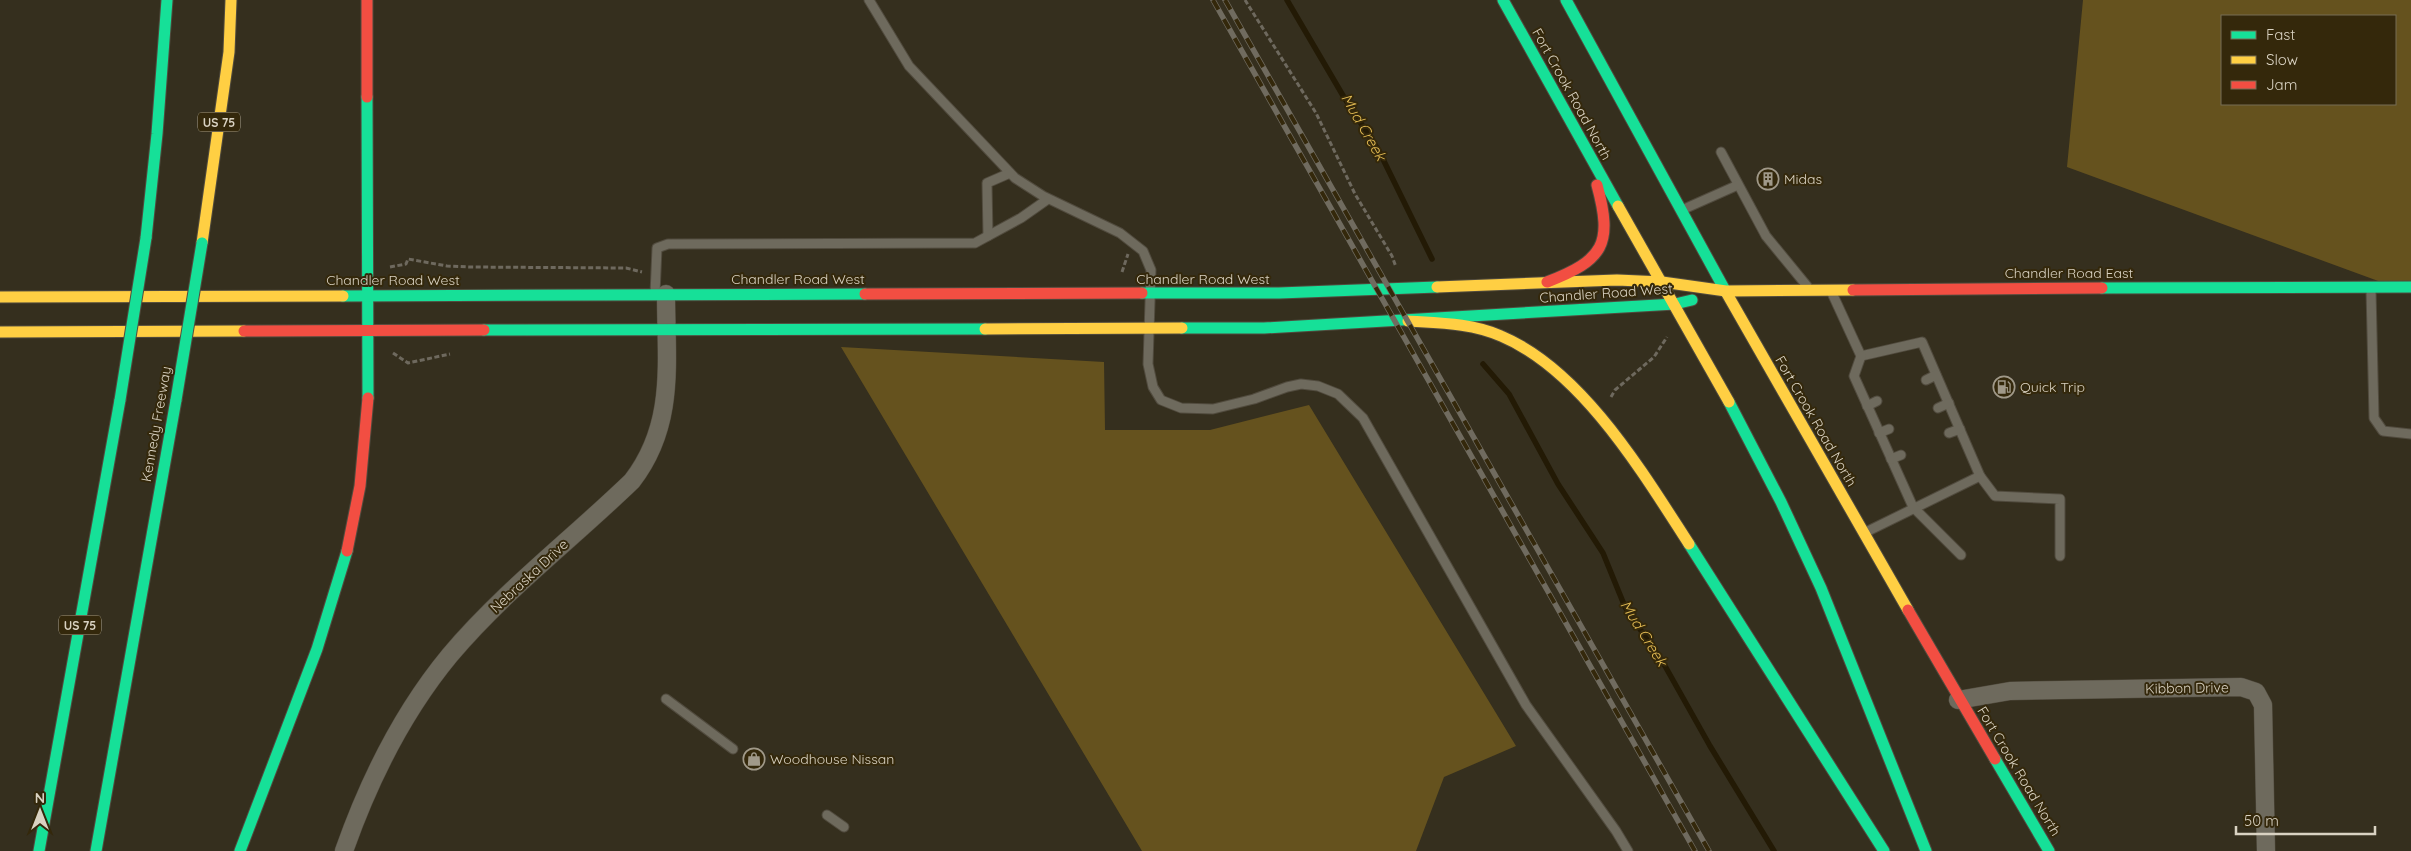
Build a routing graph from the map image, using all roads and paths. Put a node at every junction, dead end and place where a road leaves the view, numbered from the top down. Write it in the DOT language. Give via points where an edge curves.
graph roads {
  1 [pos="167,0"];
  2 [pos="231,0"];
  3 [pos="367,0"];
  4 [pos="869,0"];
  5 [pos="1245,0"];
  6 [pos="1503,0"];
  7 [pos="1566,0"];
  8 [pos="1586,150"];
  9 [pos="1721,152"];
  10 [pos="1010,173"];
  11 [pos="1738,185"];
  12 [pos="1048,199"];
  13 [pos="1681,210"];
  14 [pos="988,236"];
  15 [pos="1547,282"];
  16 [pos="1662,282"];
  17 [pos="2371,287"];
  18 [pos="2411,287"];
  19 [pos="1404,289"];
  20 [pos="1810,290"];
  21 [pos="1831,290"];
  22 [pos="1726,291"];
  23 [pos="661,294"];
  24 [pos="1148,294"];
  25 [pos="370,295"];
  26 [pos="0,297"];
  27 [pos="1675,304"];
  28 [pos="1683,320"];
  29 [pos="1408,321"];
  30 [pos="1148,329"];
  31 [pos="666,330"];
  32 [pos="0,332"];
  33 [pos="370,332"];
  34 [pos="1861,356"];
  35 [pos="1936,375"];
  36 [pos="1926,380"];
  37 [pos="1877,401"];
  38 [pos="1948,403"];
  39 [pos="1867,406"];
  40 [pos="1938,408"];
  41 [pos="1600,416"];
  42 [pos="1889,428"];
  43 [pos="1960,429"];
  44 [pos="1879,433"];
  45 [pos="1949,434"];
  46 [pos="2411,434"];
  47 [pos="1901,455"];
  48 [pos="1892,459"];
  49 [pos="1980,476"];
  50 [pos="1913,507"];
  51 [pos="1864,533"];
  52 [pos="1961,555"];
  53 [pos="2060,556"];
  54 [pos="666,699"];
  55 [pos="1958,700"];
  56 [pos="733,749"];
  57 [pos="826,815"];
  58 [pos="844,827"];
  59 [pos="39,851"];
  60 [pos="96,851"];
  61 [pos="240,851"];
  62 [pos="344,851"];
  63 [pos="1628,851"];
  64 [pos="1884,851"];
  65 [pos="1926,851"];
  66 [pos="2049,851"];
  67 [pos="2266,851"];
  1 -- 59 [label="main road, US 75, bridge" via="146,238"];
  2 -- 60 [label="main road, Kennedy Freeway / US 75, bridge" via="229,52 202,243"];
  3 -- 25 [label="main road"];
  4 -- 10 [label="lane" via="909,66"];
  5 -- 19 [label="path" via="1316,113 1355,194 1392,256"];
  6 -- 8 [label="main road, Fort Crook Road North"];
  7 -- 13 [label="main road, Fort Crook Road North"];
  8 -- 15 [label="main road" via="1603,209 1603,240 1598,255 1588,265 1574,274"];
  8 -- 16 [label="main road, Fort Crook Road North"];
  9 -- 11 [label="lane"];
  10 -- 12 [label="lane"];
  10 -- 14 [label="lane" via="987,183"];
  11 -- 13 [label="lane"];
  11 -- 20 [label="lane" via="1766,236"];
  12 -- 14 [label="lane"];
  12 -- 24 [label="lane" via="1120,233 1143,251 1150,270"];
  13 -- 22 [label="main road, Fort Crook Road North"];
  14 -- 23 [label="lane" via="975,243 668,244 657,248"];
  15 -- 16 [label="main road, Chandler Road West"];
  15 -- 19 [label="main road, Chandler Road West"];
  16 -- 22 [label="main road, Chandler Road West"];
  16 -- 27 [label="main road, Fort Crook Road North"];
  17 -- 18 [label="main road, Chandler Road East"];
  17 -- 21 [label="main road, Chandler Road East"];
  17 -- 46 [label="lane" via="2374,418 2383,431"];
  19 -- 24 [label="main road, Chandler Road West"];
  20 -- 21 [label="main road, Chandler Road East"];
  20 -- 22 [label="main road, Chandler Road East"];
  21 -- 34 [label="lane"];
  22 -- 27 [label="main road, Chandler Road West"];
  22 -- 51 [label="main road, Fort Crook Road North"];
  23 -- 24 [label="main road, Chandler Road West"];
  23 -- 25 [label="main road, Chandler Road West"];
  23 -- 31 [label="street, Nebraska Drive"];
  24 -- 30 [label="lane"];
  25 -- 26 [label="main road, Chandler Road West"];
  25 -- 33 [label="main road"];
  27 -- 28 [label="main road, Fort Crook Road North"];
  27 -- 29 [label="main road, Chandler Road West"];
  28 -- 41 [label="path" via="1654,357 1614,390"];
  28 -- 65 [label="main road, Fort Crook Road North" via="1781,502 1822,589"];
  29 -- 30 [label="main road, Chandler Road West" via="1264,328"];
  29 -- 41 [label="main road" via="1466,325 1513,341 1558,372"];
  30 -- 31 [label="main road, Chandler Road West"];
  30 -- 63 [label="lane" via="1148,364 1153,387 1161,400 1181,408 1213,408 1302,384 1338,394 1363,418 1526,705"];
  31 -- 33 [label="main road, Chandler Road West"];
  31 -- 62 [label="street, Nebraska Drive" via="665,404 654,445 644,465 632,481 493,609 450,655 404,721 380,763"];
  32 -- 33 [label="main road, Chandler Road West"];
  33 -- 61 [label="main road" via="371,372 366,437 353,524 340,578 320,642"];
  34 -- 35 [label="lane" via="1922,342"];
  34 -- 39 [label="lane" via="1854,376"];
  35 -- 36 [label="lane"];
  35 -- 38 [label="lane"];
  37 -- 39 [label="lane"];
  38 -- 40 [label="lane"];
  38 -- 43 [label="lane"];
  39 -- 44 [label="lane"];
  41 -- 64 [label="main road" via="1666,510"];
  42 -- 44 [label="lane"];
  43 -- 45 [label="lane"];
  43 -- 49 [label="lane"];
  44 -- 48 [label="lane"];
  47 -- 48 [label="lane"];
  48 -- 50 [label="lane"];
  49 -- 50 [label="lane"];
  49 -- 53 [label="lane" via="1995,496 2060,498"];
  50 -- 51 [label="lane"];
  50 -- 52 [label="lane"];
  51 -- 55 [label="main road, Fort Crook Road North"];
  54 -- 56 [label="lane"];
  55 -- 66 [label="main road, Fort Crook Road North"];
  55 -- 67 [label="street, Kibbon Drive" via="2010,691 2241,687 2256,692 2263,705"];
  57 -- 58 [label="lane"];
}
